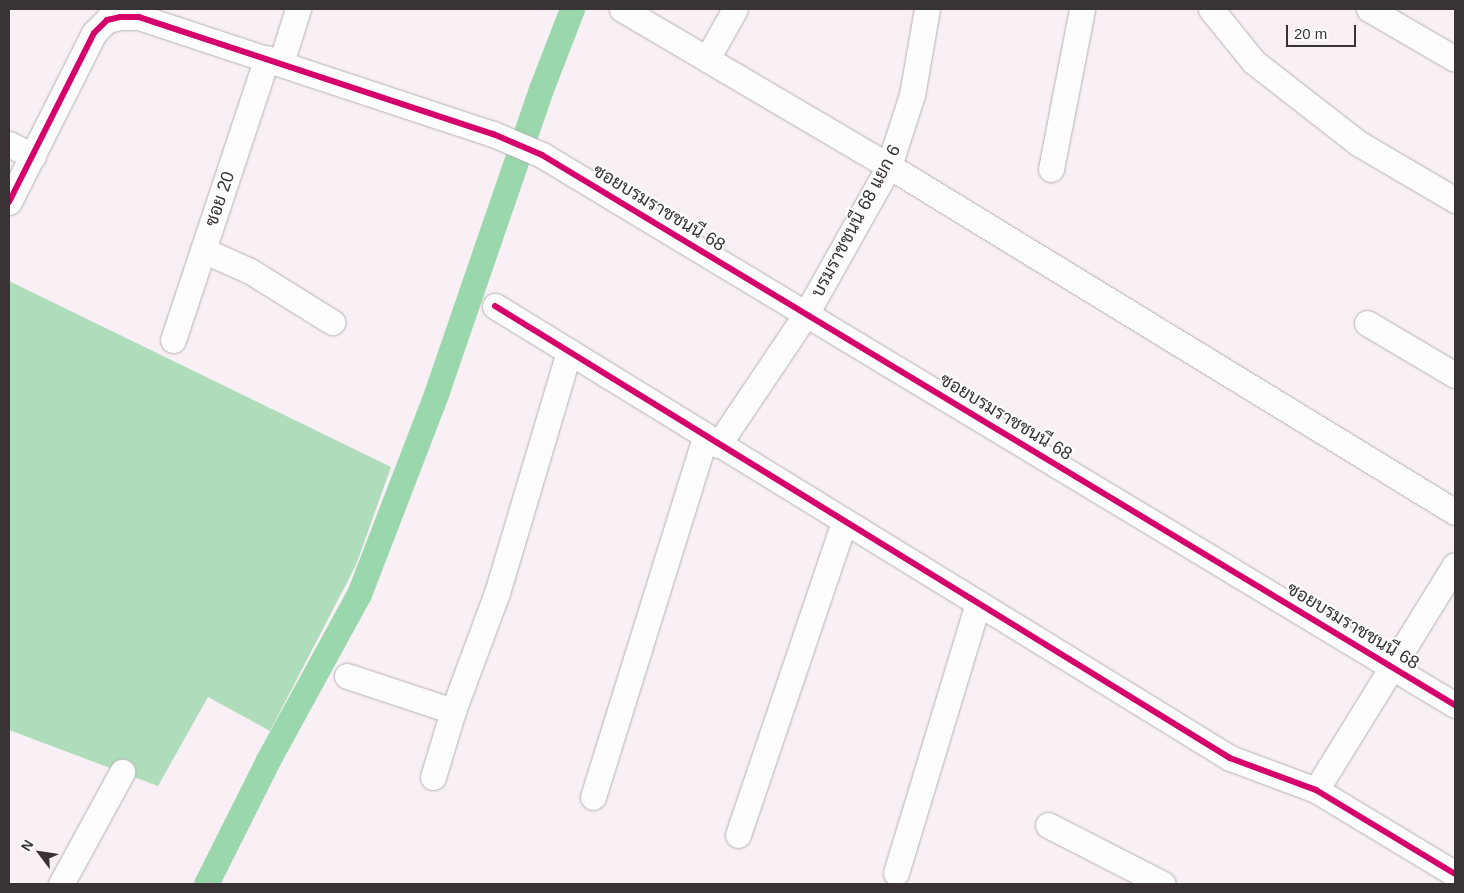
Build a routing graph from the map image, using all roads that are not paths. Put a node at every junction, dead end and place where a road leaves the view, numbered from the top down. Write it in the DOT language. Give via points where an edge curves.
graph roads {
  1 [pos="298,9"];
  2 [pos="622,9"];
  3 [pos="734,9"];
  4 [pos="927,9"];
  5 [pos="1082,9"];
  6 [pos="1211,9"];
  7 [pos="1369,9"];
  8 [pos="141,13"];
  9 [pos="707,59"];
  10 [pos="1455,59"];
  11 [pos="274,60"];
  12 [pos="9,144"];
  13 [pos="33,156"];
  14 [pos="889,166"];
  15 [pos="1051,169"];
  16 [pos="1455,200"];
  17 [pos="9,202"];
  18 [pos="203,250"];
  19 [pos="495,306"];
  20 [pos="806,314"];
  21 [pos="332,322"];
  22 [pos="1367,323"];
  23 [pos="173,340"];
  24 [pos="569,352"];
  25 [pos="1455,376"];
  26 [pos="711,441"];
  27 [pos="1455,512"];
  28 [pos="844,521"];
  29 [pos="1455,565"];
  30 [pos="978,603"];
  31 [pos="1391,666"];
  32 [pos="347,676"];
  33 [pos="1455,705"];
  34 [pos="453,711"];
  35 [pos="122,772"];
  36 [pos="433,777"];
  37 [pos="1316,790"];
  38 [pos="593,797"];
  39 [pos="1048,825"];
  40 [pos="738,835"];
  41 [pos="896,873"];
  42 [pos="1455,874"];
  43 [pos="61,884"];
  44 [pos="1163,884"];
  1 -- 11 [label="street, ซอย 20"];
  2 -- 9 [label="street"];
  3 -- 9 [label="street"];
  4 -- 14 [label="street, บรมราชชนนี 68 แยก 6" via="912,95"];
  5 -- 15 [label="street"];
  6 -- 16 [label="street" via="1254,62 1358,143"];
  7 -- 10 [label="street"];
  8 -- 11 [label="street, ซอยบรมราชชนนี 68"];
  8 -- 13 [label="street" via="106,20 94,33"];
  9 -- 14 [label="street"];
  11 -- 18 [label="street, ซอย 20"];
  11 -- 20 [label="street, ซอยบรมราชชนนี 68" via="493,134 542,155"];
  12 -- 13 [label="street"];
  13 -- 17 [label="street"];
  14 -- 20 [label="street, บรมราชชนนี 68 แยก 6"];
  14 -- 27 [label="street"];
  18 -- 21 [label="street" via="279,287"];
  18 -- 23 [label="street, ซอย 20"];
  19 -- 24 [label="street"];
  20 -- 26 [label="street, บรมราชชนนี 68 แยก 6"];
  20 -- 31 [label="street, ซอยบรมราชชนนี 68"];
  22 -- 25 [label="street"];
  24 -- 26 [label="street"];
  24 -- 34 [label="street" via="497,593"];
  26 -- 28 [label="street"];
  26 -- 38 [label="street, บรมราชชนนี 68 แยก 6"];
  28 -- 30 [label="street"];
  28 -- 40 [label="street"];
  29 -- 31 [label="street"];
  30 -- 37 [label="street" via="1230,758"];
  30 -- 41 [label="street"];
  31 -- 33 [label="street, ซอยบรมราชชนนี 68"];
  31 -- 37 [label="street"];
  32 -- 34 [label="street"];
  34 -- 36 [label="street"];
  35 -- 43 [label="street"];
  37 -- 42 [label="street"];
  39 -- 44 [label="street"];
}
